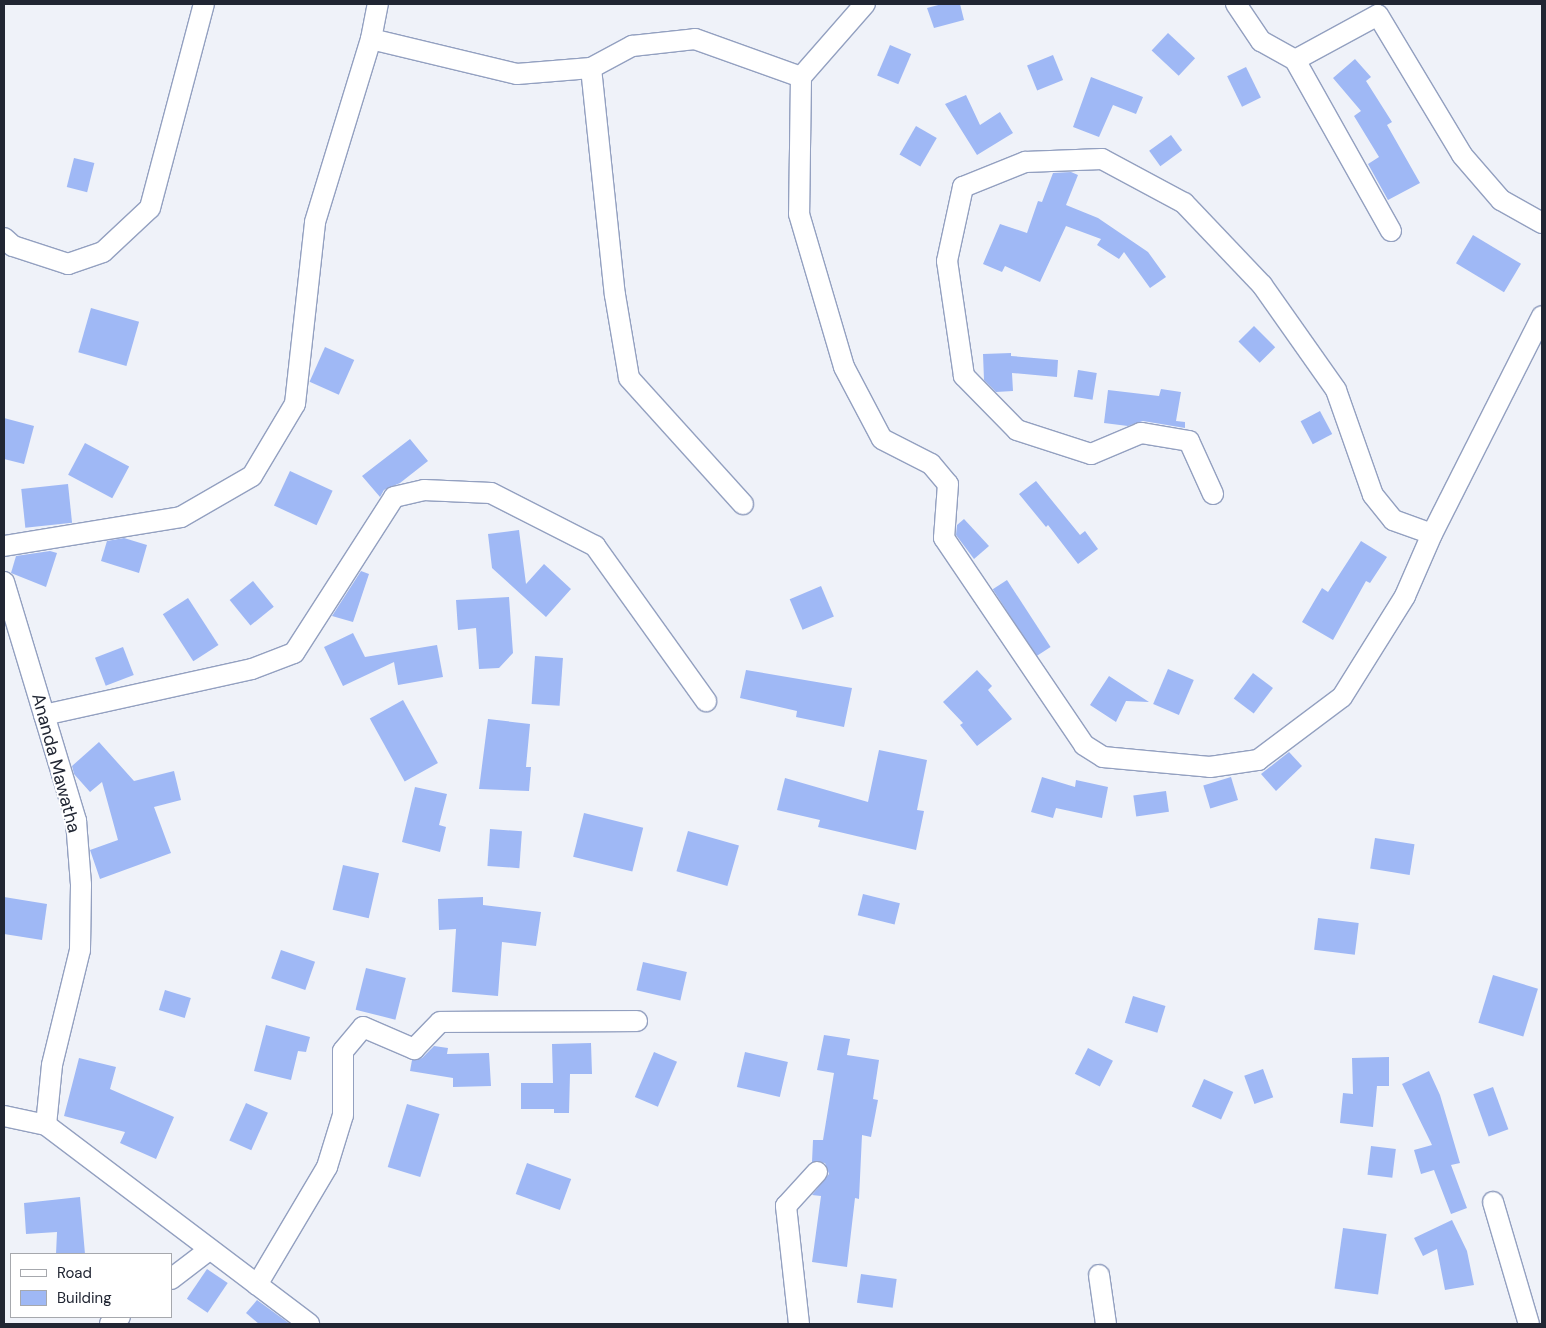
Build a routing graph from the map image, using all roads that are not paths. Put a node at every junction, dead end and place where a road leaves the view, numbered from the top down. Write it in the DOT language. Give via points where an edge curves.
graph roads {
  1 [pos="190,4"];
  2 [pos="204,4"];
  3 [pos="378,4"];
  4 [pos="865,4"];
  5 [pos="1236,4"];
  6 [pos="198,30"];
  7 [pos="372,40"];
  8 [pos="1295,60"];
  9 [pos="591,68"];
  10 [pos="801,77"];
  11 [pos="1542,223"];
  12 [pos="1391,231"];
  13 [pos="4,238"];
  14 [pos="1542,316"];
  15 [pos="1212,494"];
  16 [pos="743,504"];
  17 [pos="1432,534"];
  18 [pos="4,546"];
  19 [pos="4,582"];
  20 [pos="706,700"];
  21 [pos="44,715"];
  22 [pos="637,1021"];
  23 [pos="4,1116"];
  24 [pos="46,1125"];
  25 [pos="817,1172"];
  26 [pos="1494,1202"];
  27 [pos="209,1250"];
  28 [pos="1099,1275"];
  29 [pos="172,1278"];
  30 [pos="257,1285"];
  31 [pos="309,1324"];
  32 [pos="800,1324"];
  33 [pos="1106,1324"];
  34 [pos="1529,1324"];
  1 -- 6 [label="street"];
  2 -- 6 [label="street"];
  3 -- 7 [label="street"];
  4 -- 10 [label="street"];
  5 -- 8 [label="street" via="1261,41"];
  6 -- 13 [label="street" via="150,208 103,252 68,264 13,246"];
  7 -- 9 [label="street" via="517,74"];
  7 -- 18 [label="street" via="315,222 295,404 252,476 181,517"];
  8 -- 11 [label="street" via="1378,15 1462,155 1501,200"];
  8 -- 12 [label="street"];
  9 -- 10 [label="street" via="632,46 695,39"];
  9 -- 16 [label="street" via="615,295 629,378"];
  10 -- 17 [label="street" via="799,214 844,366 882,439 931,464 948,484 944,538 1084,745 1103,757 1210,767 1258,760 1342,697 1405,596"];
  14 -- 17 [label="street"];
  15 -- 17 [label="street" via="1189,441 1141,432 1091,454 1017,430 964,376 947,261 964,187 1025,162 1102,159 1184,203 1262,285 1336,390 1373,495 1393,520"];
  19 -- 21 [label="street, Ananda Mawatha"];
  20 -- 21 [label="street" via="595,546 491,494 424,490 394,497 294,653 252,669"];
  21 -- 24 [label="street, Ananda Mawatha" via="76,821 81,885 80,950 52,1065"];
  22 -- 30 [label="street" via="440,1022 414,1049 362,1027 343,1051 343,1115 327,1167"];
  23 -- 24 [label="street"];
  24 -- 27 [label="street"];
  25 -- 32 [label="street" via="786,1206"];
  26 -- 34 [label="street"];
  27 -- 29 [label="street"];
  27 -- 30 [label="street"];
  28 -- 33 [label="street"];
  30 -- 31 [label="street"];
}
